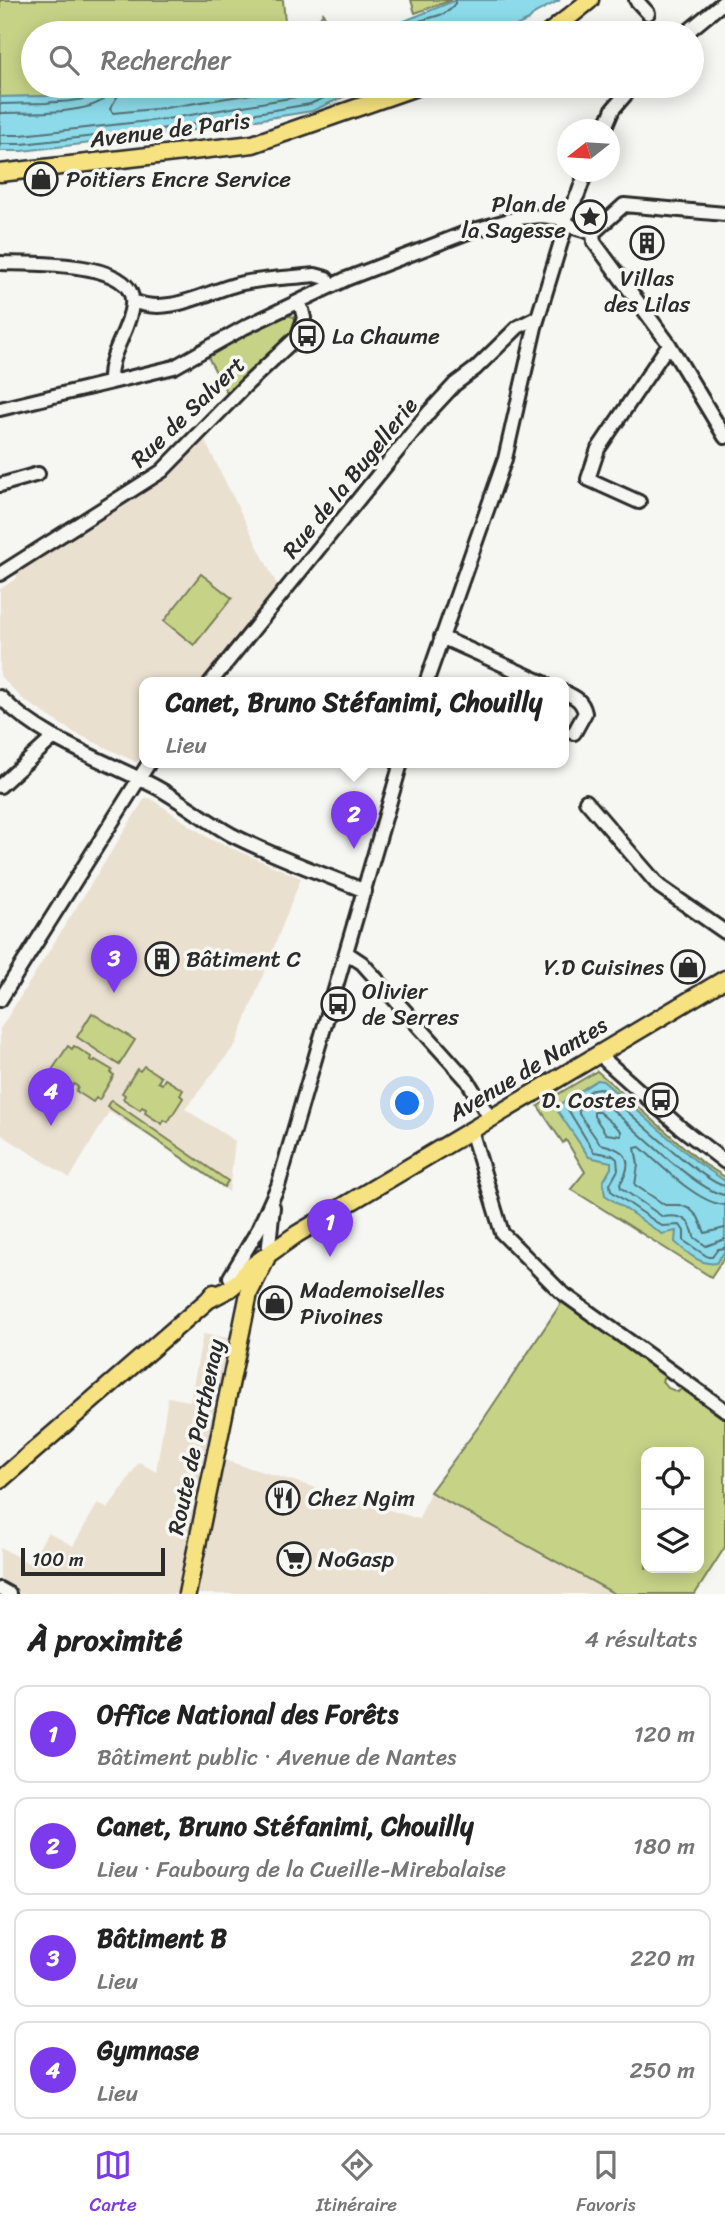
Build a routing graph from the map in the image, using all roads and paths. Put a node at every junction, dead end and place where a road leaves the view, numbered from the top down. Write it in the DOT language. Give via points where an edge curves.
graph roads {
  1 [pos="590,0"];
  2 [pos="636,0"];
  3 [pos="725,1"];
  4 [pos="648,13"];
  5 [pos="564,21"];
  6 [pos="701,21"];
  7 [pos="385,98"];
  8 [pos="622,98"];
  9 [pos="609,119"];
  10 [pos="0,173"];
  11 [pos="582,182"];
  12 [pos="725,214"];
  13 [pos="564,222"];
  14 [pos="594,238"];
  15 [pos="0,263"];
  16 [pos="332,286"];
  17 [pos="132,301"];
  18 [pos="300,302"];
  19 [pos="538,317"];
  20 [pos="669,344"];
  21 [pos="110,382"];
  22 [pos="0,410"];
  23 [pos="725,437"];
  24 [pos="38,474"];
  25 [pos="0,485"];
  26 [pos="639,502"];
  27 [pos="1,571"];
  28 [pos="441,636"];
  29 [pos="215,677"];
  30 [pos="428,677"];
  31 [pos="531,677"];
  32 [pos="569,694"];
  33 [pos="0,697"];
  34 [pos="574,733"];
  35 [pos="53,738"];
  36 [pos="146,768"];
  37 [pos="400,768"];
  38 [pos="138,779"];
  39 [pos="0,786"];
  40 [pos="586,801"];
  41 [pos="365,891"];
  42 [pos="725,932"];
  43 [pos="347,953"];
  44 [pos="725,979"];
  45 [pos="0,1000"];
  46 [pos="600,1052"];
  47 [pos="490,1118"];
  48 [pos="471,1129"];
  49 [pos="725,1161"];
  50 [pos="278,1186"];
  51 [pos="258,1230"];
  52 [pos="268,1254"];
  53 [pos="249,1268"];
  54 [pos="230,1277"];
  55 [pos="250,1289"];
  56 [pos="208,1300"];
  57 [pos="725,1410"];
  58 [pos="0,1480"];
  59 [pos="0,1589"];
  60 [pos="9,1594"];
  61 [pos="187,1594"];
  1 -- 5 [label="main road"];
  2 -- 4 [label="street"];
  3 -- 6 [label="street"];
  7 -- 10 [label="main road, Avenue de Paris" via="253,144"];
  8 -- 9 [label="street"];
  11 -- 13 [label="street"];
  12 -- 14 [label="street" via="624,205"];
  13 -- 14 [label="street"];
  13 -- 16 [label="street" via="542,216 517,218 468,232"];
  13 -- 19 [label="street"];
  14 -- 20 [label="street"];
  15 -- 17 [label="street" via="80,266 111,275 127,288"];
  16 -- 17 [label="street" via="315,275 240,284 162,306"];
  16 -- 18 [label="street"];
  17 -- 21 [label="street" via="109,369"];
  18 -- 21 [label="street" via="174,367"];
  18 -- 27 [label="street, Rue de Salvert" via="304,318 298,336 162,471"];
  19 -- 28 [label="street" via="505,459"];
  19 -- 29 [label="street, Rue de la Bugellerie" via="518,327 429,412"];
  20 -- 23 [label="street"];
  20 -- 26 [label="street" via="598,449 588,479"];
  21 -- 22 [label="street"];
  24 -- 25 [label="street"];
  28 -- 30 [label="street"];
  28 -- 31 [label="street"];
  32 -- 34 [label="street" via="578,698 585,713"];
  33 -- 35 [label="street"];
  35 -- 38 [label="street"];
  35 -- 39 [label="street"];
  36 -- 38 [label="street"];
  37 -- 41 [label="street"];
  38 -- 41 [label="street" via="262,850"];
  38 -- 45 [label="street"];
  40 -- 42 [label="street" via="659,886"];
  41 -- 43 [label="street"];
  43 -- 47 [label="street" via="467,1080"];
  43 -- 50 [label="street"];
  44 -- 46 [label="main road, Avenue de Nantes"];
  46 -- 47 [label="main road, Avenue de Nantes"];
  46 -- 49 [label="street" via="681,1128"];
  47 -- 48 [label="main road, Avenue de Nantes"];
  48 -- 52 [label="main road, Avenue de Nantes"];
  48 -- 57 [label="street" via="502,1233 561,1292"];
  50 -- 51 [label="street"];
  50 -- 52 [label="street"];
  51 -- 53 [label="street"];
  51 -- 54 [label="street"];
  52 -- 53 [label="main road, Avenue de Nantes"];
  52 -- 55 [label="main road, Route de Parthenay"];
  53 -- 54 [label="main road"];
  53 -- 55 [label="main road, Route de Parthenay"];
  53 -- 56 [label="main road" via="229,1289"];
  54 -- 56 [label="main road"];
  55 -- 61 [label="main road, Route de Parthenay"];
  56 -- 58 [label="main road"];
  59 -- 60 [label="street"];
}
